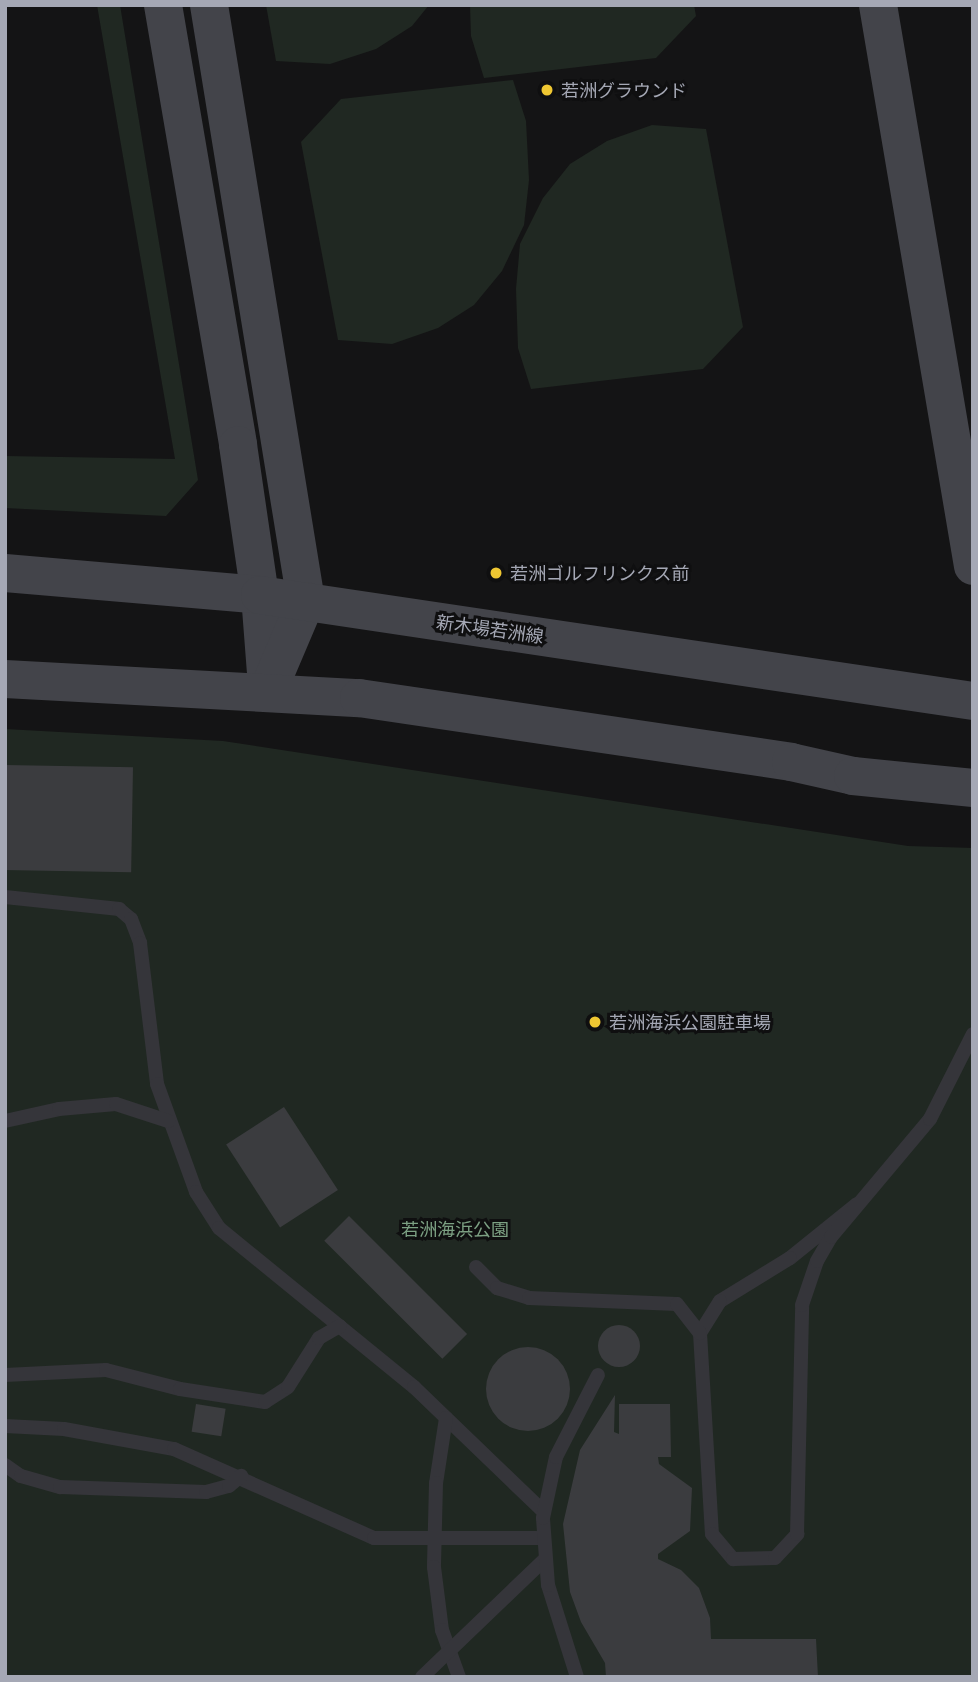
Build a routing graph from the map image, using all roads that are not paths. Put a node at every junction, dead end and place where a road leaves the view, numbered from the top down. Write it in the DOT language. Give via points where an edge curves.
graph roads {
  1 [pos="163,5"];
  2 [pos="209,5"];
  3 [pos="877,5"];
  4 [pos="972,558"];
  5 [pos="5,573"];
  6 [pos="260,595"];
  7 [pos="306,601"];
  8 [pos="5,679"];
  9 [pos="267,693"];
  10 [pos="973,701"];
  11 [pos="973,788"];
  12 [pos="5,897"];
  13 [pos="973,1034"];
  14 [pos="5,1121"];
  15 [pos="168,1121"];
  16 [pos="857,1204"];
  17 [pos="476,1267"];
  18 [pos="340,1326"];
  19 [pos="700,1333"];
  20 [pos="5,1375"];
  21 [pos="598,1375"];
  22 [pos="446,1418"];
  23 [pos="5,1426"];
  24 [pos="5,1465"];
  25 [pos="240,1476"];
  26 [pos="544,1511"];
  27 [pos="543,1538"];
  28 [pos="434,1539"];
  29 [pos="543,1561"];
  30 [pos="449,1651"];
  31 [pos="422,1677"];
  32 [pos="458,1677"];
  33 [pos="577,1677"];
  1 -- 6 [label="street"];
  2 -- 7 [label="street"];
  3 -- 4 [label="street"];
  5 -- 6 [label="street, 新木場若洲線"];
  6 -- 7 [label="street, 新木場若洲線"];
  6 -- 9 [label="street"];
  7 -- 9 [label="street"];
  7 -- 10 [label="street, 新木場若洲線"];
  8 -- 9 [label="street"];
  9 -- 11 [label="street" via="359,698 791,762 853,776"];
  12 -- 15 [label="lane" via="119,909 131,919 140,943 150,1046"];
  13 -- 16 [label="lane" via="930,1119"];
  14 -- 15 [label="lane" via="59,1109 116,1104"];
  15 -- 18 [label="lane" via="196,1192 219,1228"];
  16 -- 19 [label="lane" via="790,1258 720,1301"];
  16 -- 19 [label="lane" via="817,1261 802,1304 800,1514 797,1534 775,1558 733,1559 712,1534"];
  17 -- 19 [label="lane" via="497,1287 529,1298 677,1304"];
  18 -- 20 [label="lane" via="318,1338 288,1387 265,1402 180,1389 106,1370"];
  18 -- 22 [label="lane"];
  21 -- 26 [label="lane" via="559,1448"];
  22 -- 26 [label="lane"];
  22 -- 28 [label="lane"];
  23 -- 25 [label="lane" via="136,1440 206,1460"];
  24 -- 25 [label="lane" via="21,1476 60,1487 206,1492 229,1486"];
  25 -- 28 [label="lane" via="374,1538"];
  26 -- 27 [label="lane"];
  27 -- 28 [label="lane"];
  27 -- 29 [label="lane"];
  28 -- 30 [label="lane" via="438,1602"];
  29 -- 30 [label="lane"];
  29 -- 33 [label="lane"];
  30 -- 31 [label="lane"];
  30 -- 32 [label="lane"];
}
